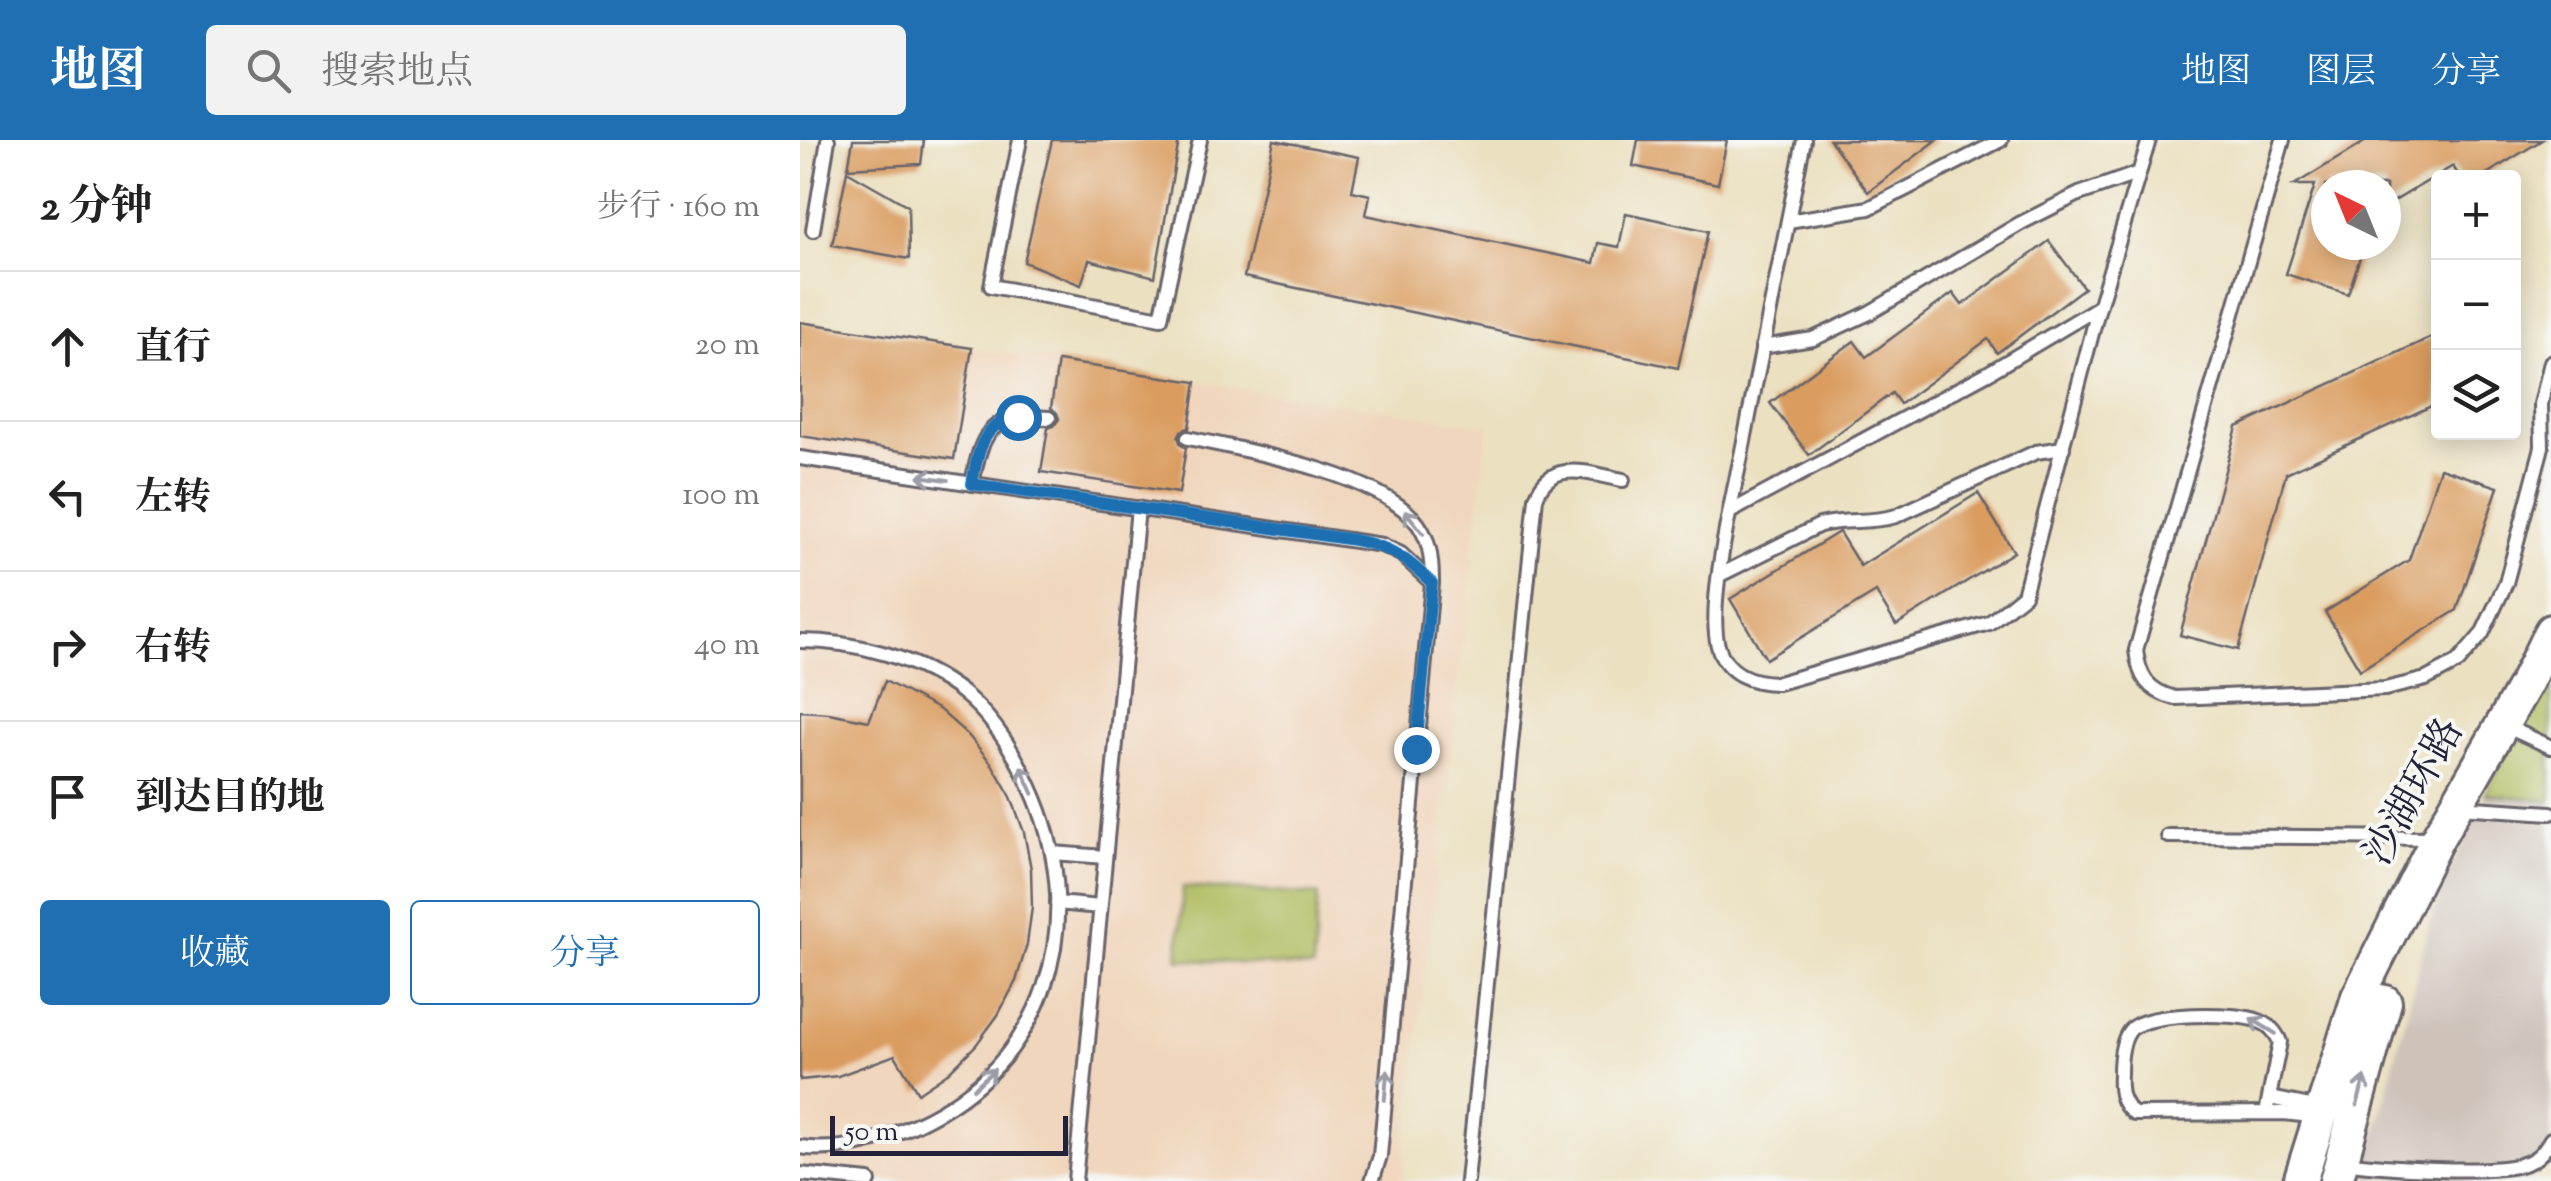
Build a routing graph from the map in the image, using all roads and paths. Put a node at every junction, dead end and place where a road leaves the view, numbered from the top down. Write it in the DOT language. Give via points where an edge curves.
graph roads {
  1 [pos="828,140"];
  2 [pos="1020,140"];
  3 [pos="1200,140"];
  4 [pos="1804,140"];
  5 [pos="2001,140"];
  6 [pos="2148,140"];
  7 [pos="2283,140"];
  8 [pos="2139,172"];
  9 [pos="1788,221"];
  10 [pos="813,230"];
  11 [pos="2099,307"];
  12 [pos="1762,347"];
  13 [pos="2551,362"];
  14 [pos="1050,418"];
  15 [pos="1188,438"];
  16 [pos="2064,448"];
  17 [pos="800,458"];
  18 [pos="1623,480"];
  19 [pos="972,484"];
  20 [pos="1138,508"];
  21 [pos="1730,512"];
  22 [pos="1720,575"];
  23 [pos="1432,583"];
  24 [pos="2551,631"];
  25 [pos="800,642"];
  26 [pos="2502,725"];
  27 [pos="2551,747"];
  28 [pos="2454,807"];
  29 [pos="2551,814"];
  30 [pos="2168,836"];
  31 [pos="2437,838"];
  32 [pos="1053,853"];
  33 [pos="1105,858"];
  34 [pos="1058,903"];
  35 [pos="1100,906"];
  36 [pos="2358,997"];
  37 [pos="2270,1098"];
  38 [pos="2266,1113"];
  39 [pos="2321,1113"];
  40 [pos="2551,1139"];
  41 [pos="803,1149"];
  42 [pos="800,1167"];
  43 [pos="2339,1172"];
  44 [pos="800,1174"];
  45 [pos="820,1177"];
  46 [pos="869,1181"];
  47 [pos="1075,1181"];
  48 [pos="1372,1181"];
  49 [pos="1467,1181"];
  50 [pos="2300,1181"];
  1 -- 10 [label="lane"];
  2 -- 3 [label="lane" via="991,286 1161,318"];
  4 -- 9 [label="lane"];
  5 -- 9 [label="lane" via="1869,208"];
  6 -- 8 [label="lane"];
  7 -- 13 [label="lane" via="2136,650 2150,688 2175,698 2385,689 2458,662 2482,634 2506,583 2542,447 2541,404"];
  8 -- 11 [label="lane"];
  8 -- 12 [label="lane" via="2020,223 1813,339"];
  9 -- 12 [label="lane"];
  11 -- 16 [label="lane"];
  11 -- 21 [label="lane"];
  12 -- 21 [label="lane"];
  14 -- 19 [label="lane" via="1008,418 991,428"];
  23 -- 15 [label="lane, one-way" via="1422,531 1379,493 1292,462"];
  16 -- 22 [label="lane" via="2036,452 1880,521 1820,525"];
  16 -- 22 [label="lane" via="2024,595 1989,623 1760,683 1736,672 1719,648"];
  19 -- 17 [label="lane, one-way"];
  18 -- 49 [label="lane" via="1557,472 1536,498"];
  19 -- 20 [label="lane"];
  20 -- 23 [label="lane" via="1382,545"];
  20 -- 33 [label="lane"];
  21 -- 22 [label="lane"];
  48 -- 23 [label="lane, one-way" via="1380,1156"];
  24 -- 26 [label="street, 沙湖环路"];
  32 -- 25 [label="lane, one-way" via="1024,771 962,692 888,654"];
  26 -- 27 [label="lane"];
  26 -- 28 [label="street, 沙湖环路"];
  28 -- 29 [label="lane"];
  28 -- 31 [label="street, 沙湖环路"];
  30 -- 31 [label="lane"];
  31 -- 36 [label="street, 沙湖环路"];
  32 -- 33 [label="lane"];
  32 -- 34 [label="lane"];
  33 -- 35 [label="lane"];
  34 -- 35 [label="lane"];
  41 -- 34 [label="lane, one-way" via="902,1132 936,1116 994,1071 1030,1021 1050,974"];
  35 -- 47 [label="lane"];
  36 -- 39 [label="street, 沙湖环路"];
  43 -- 36 [label="street, one-way" via="2386,1002"];
  37 -- 38 [label="lane"];
  37 -- 38 [label="lane, one-way" via="2280,1042 2262,1022 2163,1017 2143,1021 2126,1035 2120,1092 2134,1114"];
  37 -- 39 [label="lane"];
  38 -- 39 [label="lane"];
  39 -- 50 [label="street, 沙湖环路"];
  40 -- 43 [label="lane" via="2534,1160 2504,1168"];
  42 -- 45 [label="lane"];
  44 -- 45 [label="lane"];
  45 -- 46 [label="lane"];
}
